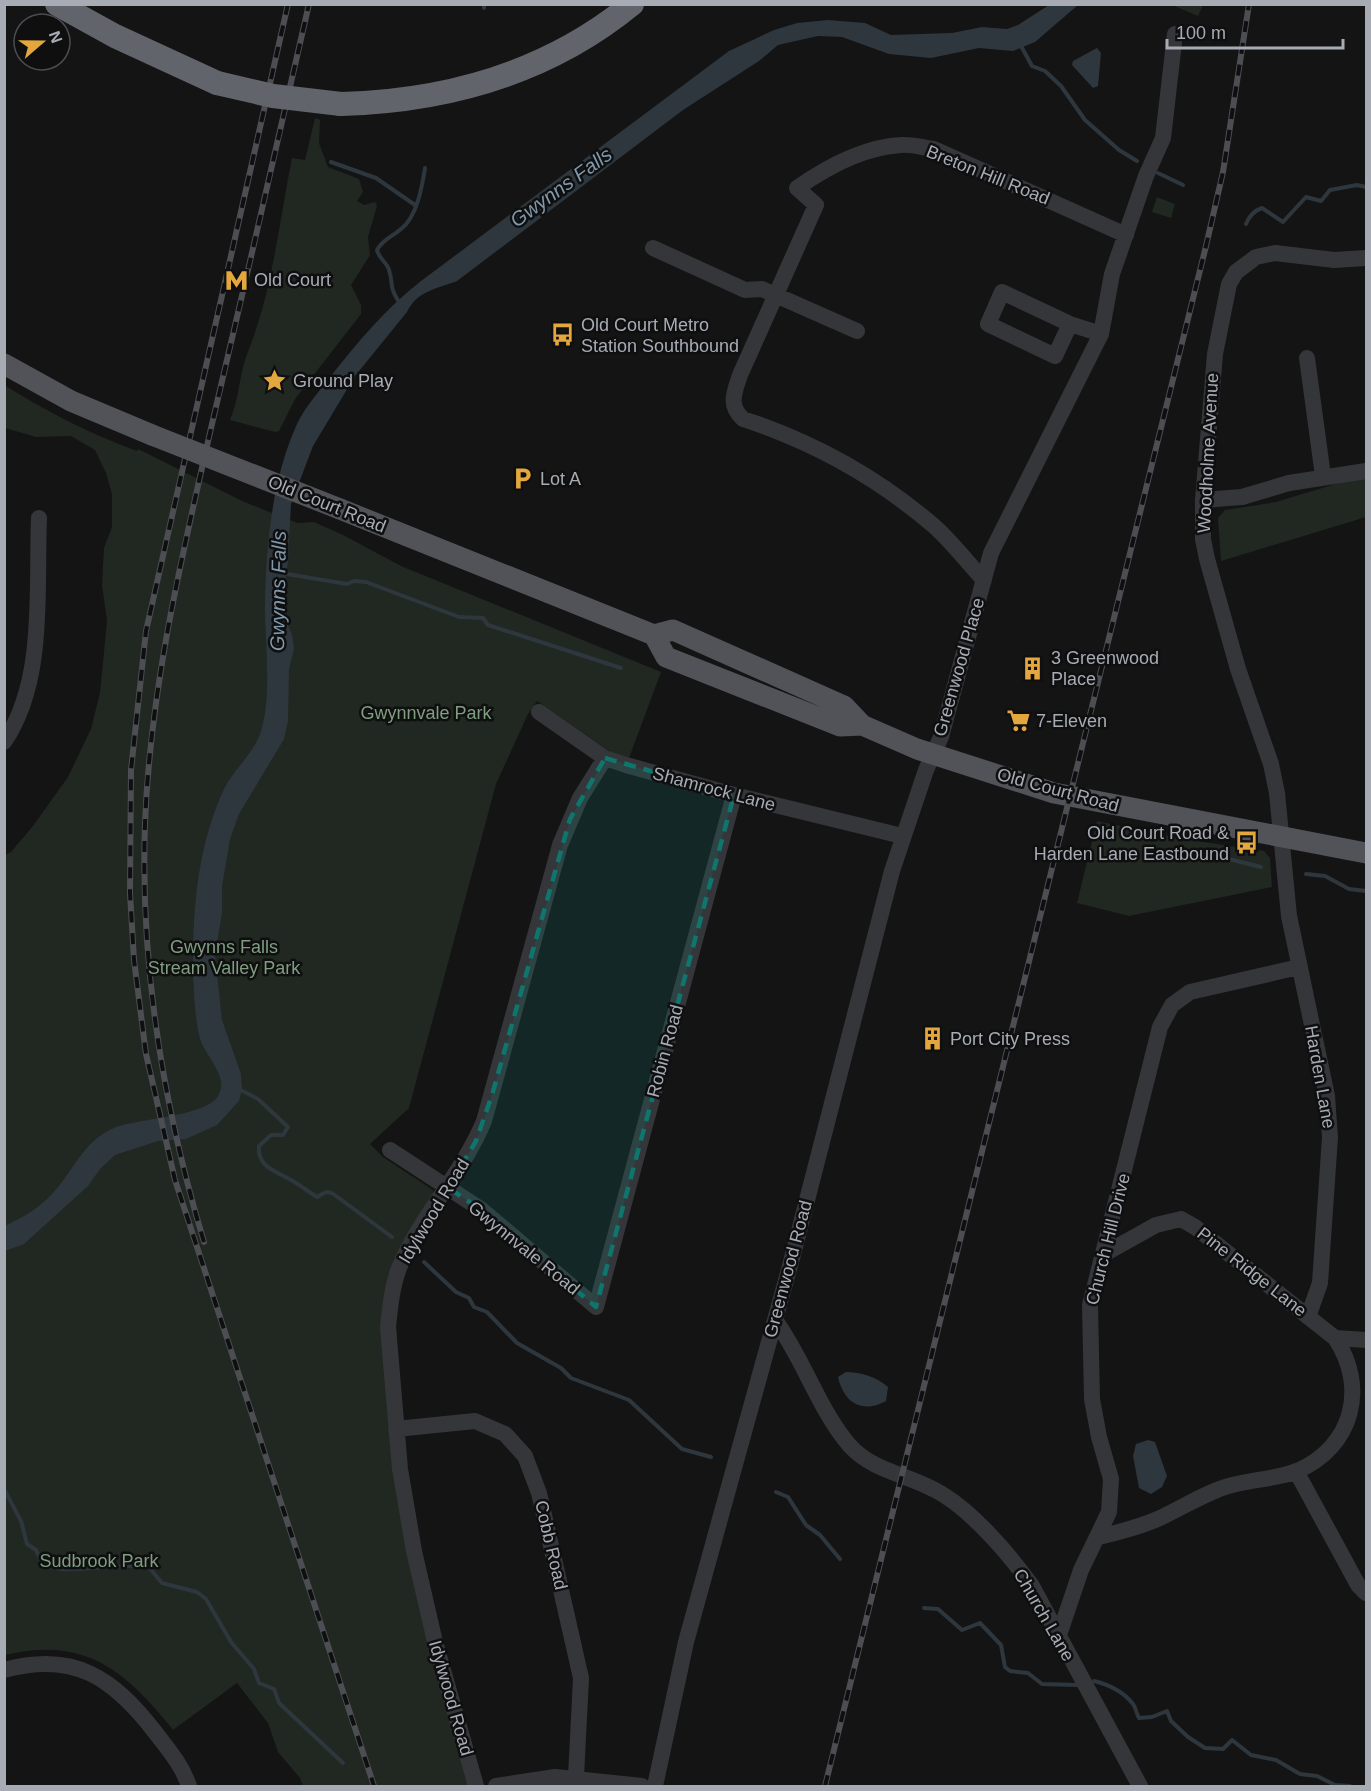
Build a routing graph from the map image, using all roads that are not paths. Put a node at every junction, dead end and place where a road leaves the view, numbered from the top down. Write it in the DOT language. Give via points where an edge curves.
graph roads {
  1 [pos="57,4"];
  2 [pos="632,4"];
  3 [pos="1175,33"];
  4 [pos="1126,235"];
  5 [pos="653,248"];
  6 [pos="1366,258"];
  7 [pos="775,294"];
  8 [pos="1070,324"];
  9 [pos="857,331"];
  10 [pos="1101,334"];
  11 [pos="1306,358"];
  12 [pos="4,364"];
  13 [pos="1366,471"];
  14 [pos="1323,476"];
  15 [pos="1203,500"];
  16 [pos="39,518"];
  17 [pos="984,580"];
  18 [pos="539,712"];
  19 [pos="4,742"];
  20 [pos="932,754"];
  21 [pos="605,758"];
  22 [pos="734,795"];
  23 [pos="902,836"];
  24 [pos="1281,836"];
  25 [pos="1366,853"];
  26 [pos="1299,967"];
  27 [pos="390,1150"];
  28 [pos="447,1188"];
  29 [pos="1104,1254"];
  30 [pos="596,1307"];
  31 [pos="1308,1317"];
  32 [pos="775,1320"];
  33 [pos="1335,1338"];
  34 [pos="1366,1340"];
  35 [pos="396,1429"];
  36 [pos="1296,1471"];
  37 [pos="1099,1537"];
  38 [pos="1366,1593"];
  39 [pos="1058,1638"];
  40 [pos="4,1670"];
  41 [pos="576,1777"];
  42 [pos="189,1786"];
  43 [pos="476,1786"];
  44 [pos="496,1786"];
  45 [pos="642,1786"];
  46 [pos="655,1786"];
  47 [pos="1140,1786"];
  1 -- 2 [label="highway, bridge" via="115,36 217,83 273,96 341,104 421,98 501,78 576,43"];
  3 -- 4 [label="street" via="1163,138"];
  4 -- 7 [label="street, Breton Hill Road" via="934,149 904,144 888,146 821,171 797,188 816,206"];
  4 -- 10 [label="street" via="1112,274"];
  5 -- 7 [label="street" via="745,290 762,289"];
  6 -- 15 [label="street, Woodholme Avenue" via="1334,260 1275,253 1256,257 1236,272 1229,284 1215,354"];
  7 -- 9 [label="street"];
  7 -- 17 [label="street" via="733,397 735,412 743,419 851,465 935,527"];
  8 -- 8 [label="street" via="1002,292 988,324 1055,356"];
  8 -- 10 [label="street"];
  10 -- 17 [label="street" via="992,553"];
  11 -- 14 [label="street"];
  12 -- 20 [label="main road, Old Court Road, bridge" via="71,401 152,435 654,635 673,630 844,706 862,725"];
  13 -- 14 [label="street"];
  14 -- 15 [label="street" via="1242,497"];
  15 -- 24 [label="street, Woodholme Avenue" via="1207,559 1238,669 1271,764"];
  16 -- 19 [label="street" via="31,677 24,705"];
  17 -- 20 [label="street, Greenwood Place" via="951,704"];
  18 -- 21 [label="street, Shamrock Lane"];
  20 -- 23 [label="street, Greenwood Road"];
  20 -- 24 [label="main road, Old Court Road" via="1054,793"];
  21 -- 22 [label="street, Shamrock Lane"];
  21 -- 28 [label="street, Idylwood Road" via="580,798 560,845 489,1104 476,1141"];
  22 -- 23 [label="street, Shamrock Lane"];
  22 -- 30 [label="street, Robin Road"];
  23 -- 32 [label="street, Greenwood Road"];
  24 -- 25 [label="main road, Old Court Road"];
  24 -- 26 [label="street, Harden Lane" via="1285,888"];
  26 -- 29 [label="street, Church Hill Drive" via="1190,992 1165,1014"];
  26 -- 31 [label="street, Harden Lane" via="1327,1096 1330,1137 1320,1283"];
  27 -- 28 [label="street, Gwynnvale Road"];
  28 -- 30 [label="street, Gwynnvale Road" via="482,1210"];
  28 -- 35 [label="street, Idylwood Road" via="400,1267 393,1288 388,1327"];
  29 -- 31 [label="street, Pine Ridge Lane" via="1156,1225 1181,1219"];
  29 -- 37 [label="street, Church Hill Drive" via="1089,1323 1095,1418 1112,1494"];
  31 -- 33 [label="street, Pine Ridge Lane"];
  32 -- 39 [label="street, Church Lane" via="850,1445 868,1461 921,1483 954,1503 1022,1571"];
  32 -- 46 [label="street, Greenwood Road" via="686,1642"];
  33 -- 34 [label="street"];
  33 -- 36 [label="street" via="1350,1365 1353,1397 1349,1417 1330,1447"];
  35 -- 41 [label="street, Cobb Road" via="475,1421 505,1434 525,1456 538,1493 579,1668"];
  35 -- 43 [label="street, Idylwood Road" via="423,1597"];
  36 -- 37 [label="street" via="1219,1489 1146,1524"];
  36 -- 38 [label="street"];
  37 -- 39 [label="street, Church Hill Drive" via="1081,1570"];
  39 -- 47 [label="street, Church Lane"];
  40 -- 42 [label="street" via="53,1663 106,1681 137,1708 180,1765"];
  41 -- 44 [label="street" via="539,1778"];
  41 -- 45 [label="street"];
}
